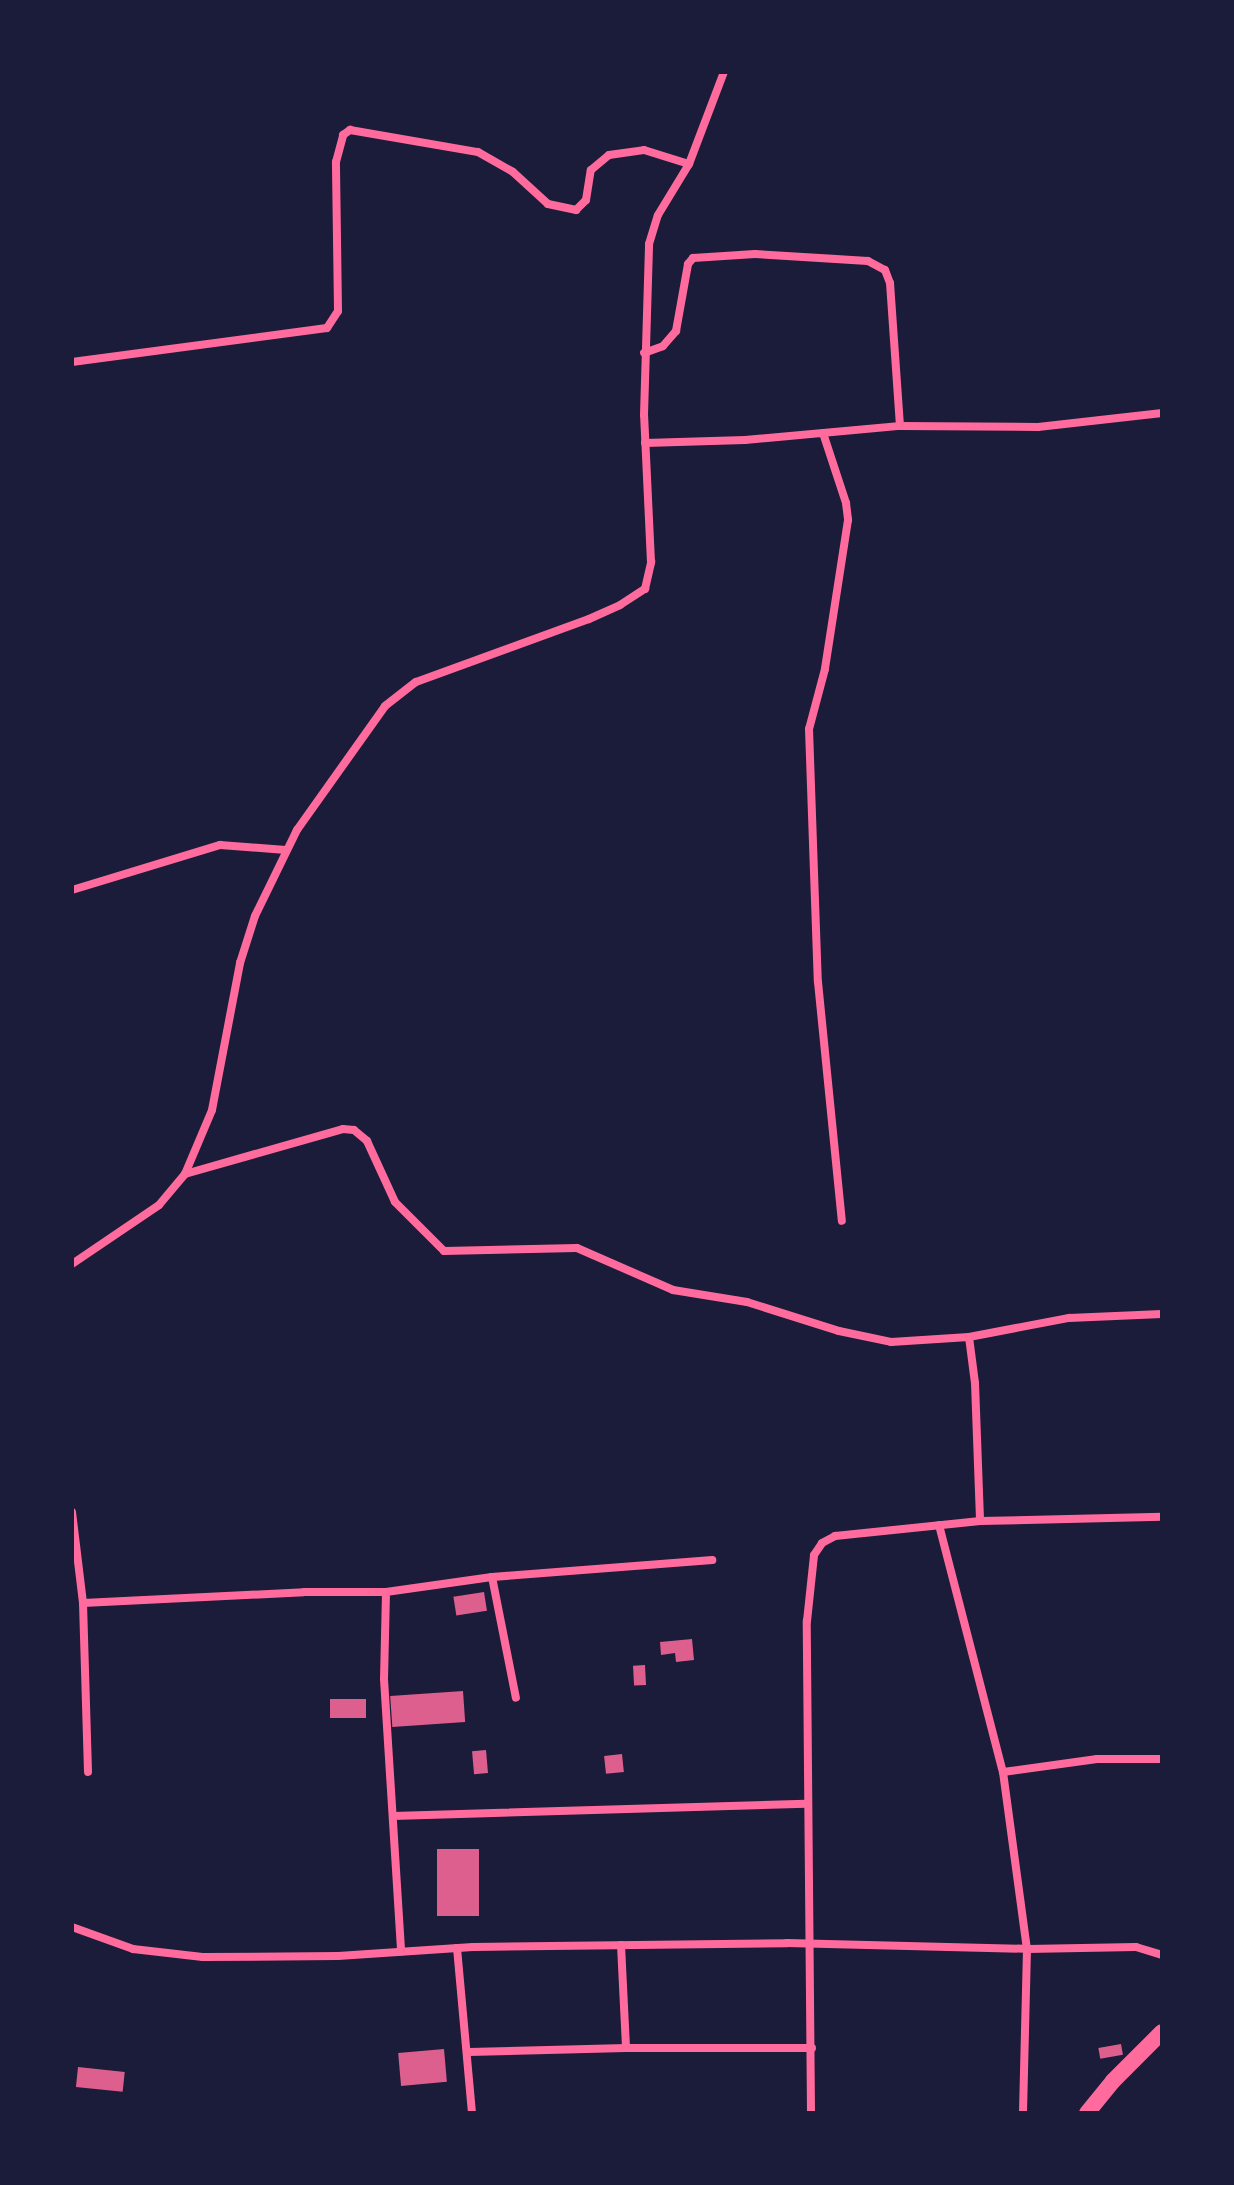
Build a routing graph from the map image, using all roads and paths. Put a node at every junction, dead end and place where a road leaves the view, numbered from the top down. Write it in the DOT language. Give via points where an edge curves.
graph roads {
  1 [pos="724,72"];
  2 [pos="689,164"];
  3 [pos="644,353"];
  4 [pos="72,362"];
  5 [pos="1162,413"];
  6 [pos="900,426"];
  7 [pos="823,433"];
  8 [pos="645,443"];
  9 [pos="286,850"];
  10 [pos="72,890"];
  11 [pos="185,1174"];
  12 [pos="842,1221"];
  13 [pos="72,1264"];
  14 [pos="1162,1314"];
  15 [pos="969,1337"];
  16 [pos="72,1512"];
  17 [pos="1162,1517"];
  18 [pos="980,1521"];
  19 [pos="939,1525"];
  20 [pos="712,1560"];
  21 [pos="492,1577"];
  22 [pos="386,1592"];
  23 [pos="83,1603"];
  24 [pos="516,1698"];
  25 [pos="1162,1759"];
  26 [pos="88,1772"];
  27 [pos="1003,1772"];
  28 [pos="806,1804"];
  29 [pos="393,1816"];
  30 [pos="72,1927"];
  31 [pos="621,1945"];
  32 [pos="811,1946"];
  33 [pos="457,1948"];
  34 [pos="1027,1949"];
  35 [pos="401,1951"];
  36 [pos="1162,1955"];
  37 [pos="1162,2032"];
  38 [pos="626,2048"];
  39 [pos="812,2048"];
  40 [pos="469,2052"];
  41 [pos="472,2113"];
  42 [pos="811,2113"];
  43 [pos="1023,2113"];
  44 [pos="1087,2113"];
  1 -- 2 [label="street"];
  2 -- 3 [label="street" via="658,215 649,244"];
  2 -- 4 [label="street" via="644,150 609,155 591,170 586,200 576,210 548,204 506,166 478,152 355,129 343,135 336,162 338,311 327,328"];
  3 -- 6 [label="street" via="663,346 676,331 693,258 755,254 868,261 885,270 890,283"];
  3 -- 8 [label="street"];
  5 -- 6 [label="street" via="1038,427"];
  6 -- 7 [label="street"];
  7 -- 8 [label="street"];
  7 -- 12 [label="street" via="848,520 825,669 809,729 818,982"];
  8 -- 9 [label="street" via="651,562 645,589 589,619 406,687 344,760"];
  9 -- 10 [label="street" via="220,845"];
  9 -- 11 [label="street" via="244,948 214,1100"];
  11 -- 13 [label="street" via="159,1205"];
  11 -- 15 [label="street" via="354,1130 367,1141 395,1202 444,1251 577,1248 673,1290 747,1302 839,1331 891,1342"];
  14 -- 15 [label="street" via="1069,1318"];
  15 -- 18 [label="street"];
  16 -- 23 [label="street"];
  17 -- 18 [label="street"];
  18 -- 19 [label="street"];
  19 -- 27 [label="street"];
  19 -- 28 [label="street" via="835,1536 814,1555 807,1621"];
  20 -- 21 [label="street"];
  21 -- 22 [label="street"];
  21 -- 24 [label="street"];
  22 -- 23 [label="street"];
  22 -- 29 [label="street" via="384,1679"];
  23 -- 26 [label="street"];
  25 -- 27 [label="street" via="1097,1759"];
  27 -- 34 [label="street"];
  28 -- 29 [label="street"];
  28 -- 32 [label="street"];
  29 -- 35 [label="street"];
  30 -- 35 [label="street" via="133,1949 203,1957"];
  31 -- 32 [label="street"];
  31 -- 33 [label="street"];
  31 -- 38 [label="street"];
  32 -- 34 [label="street"];
  32 -- 39 [label="street"];
  33 -- 35 [label="street"];
  33 -- 40 [label="street"];
  34 -- 36 [label="street" via="1136,1947"];
  34 -- 43 [label="street"];
  37 -- 44 [label="main road"];
  38 -- 39 [label="street"];
  38 -- 40 [label="street"];
  39 -- 42 [label="street"];
  40 -- 41 [label="street"];
}
